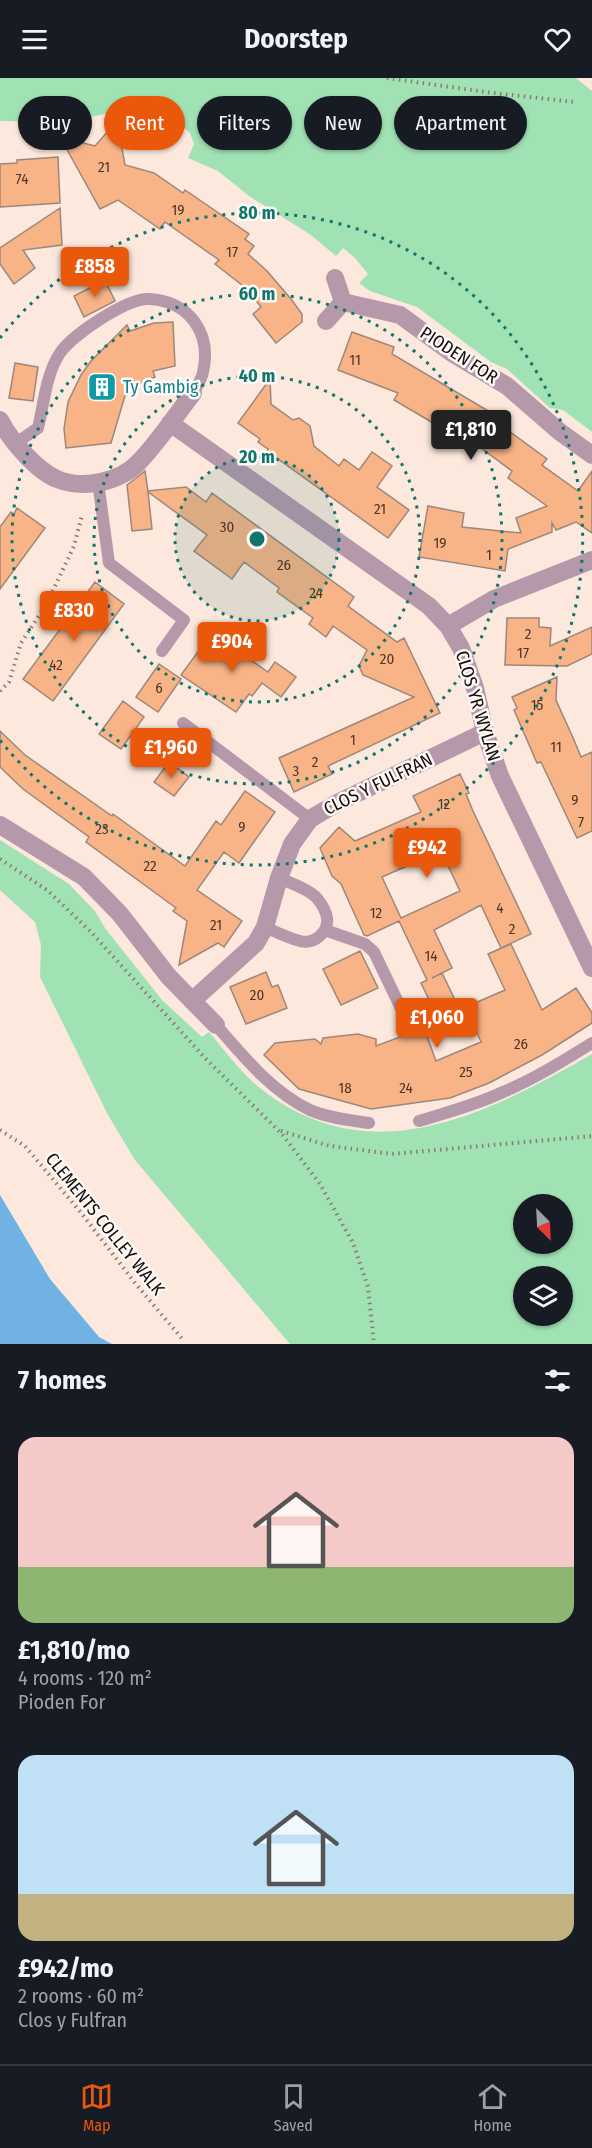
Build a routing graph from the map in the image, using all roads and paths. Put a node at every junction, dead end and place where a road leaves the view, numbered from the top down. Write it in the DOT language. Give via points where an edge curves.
graph roads {
  1 [pos="387,78"];
  2 [pos="574,102"];
  3 [pos="335,279"];
  4 [pos="343,302"];
  5 [pos="326,321"];
  6 [pos="193,393"];
  7 [pos="0,420"];
  8 [pos="170,423"];
  9 [pos="16,443"];
  10 [pos="592,455"];
  11 [pos="90,484"];
  12 [pos="592,560"];
  13 [pos="448,626"];
  14 [pos="162,651"];
  15 [pos="0,691"];
  16 [pos="183,723"];
  17 [pos="485,732"];
  18 [pos="310,819"];
  19 [pos="0,825"];
  20 [pos="0,859"];
  21 [pos="279,878"];
  22 [pos="265,927"];
  23 [pos="325,930"];
  24 [pos="592,968"];
  25 [pos="192,1000"];
  26 [pos="408,1023"];
  27 [pos="216,1025"];
  28 [pos="592,1043"];
  29 [pos="419,1121"];
  30 [pos="369,1123"];
  31 [pos="0,1130"];
  32 [pos="278,1130"];
  33 [pos="592,1136"];
  34 [pos="184,1341"];
  35 [pos="374,1344"];
  1 -- 2 [label="path"];
  3 -- 4 [label="street"];
  4 -- 5 [label="street"];
  4 -- 10 [label="street, PIODEN FOR" via="400,315 507,386"];
  6 -- 8 [label="street"];
  6 -- 9 [label="lane" via="203,374 205,358 194,318 169,303 148,298 132,302 89,326 61,351 51,368 38,428"];
  7 -- 9 [label="street"];
  8 -- 11 [label="street" via="138,463 111,480"];
  8 -- 13 [label="street, CLOS YR WYLAN" via="429,606"];
  9 -- 11 [label="street" via="28,458 57,479"];
  11 -- 14 [label="lane" via="109,563 184,620"];
  11 -- 15 [label="path" via="74,546 46,605 21,643 9,682"];
  12 -- 13 [label="street" via="494,599"];
  13 -- 17 [label="street, CLOS YR WYLAN" via="461,648 475,688"];
  16 -- 18 [label="lane"];
  17 -- 18 [label="street, CLOS Y FULFRAN"];
  17 -- 24 [label="street, CLOS YR WYLAN" via="500,776"];
  18 -- 21 [label="street, CLOS Y FULFRAN" via="292,844"];
  19 -- 25 [label="street" via="84,878 120,914"];
  20 -- 32 [label="path" via="47,890 84,925"];
  21 -- 22 [label="street, CLOS Y FULFRAN"];
  21 -- 23 [label="lane" via="314,895 327,918"];
  22 -- 23 [label="lane" via="300,942 319,938"];
  22 -- 25 [label="street, CLOS Y FULFRAN" via="256,943"];
  23 -- 26 [label="lane" via="364,944 374,952"];
  25 -- 27 [label="street"];
  27 -- 30 [label="lane" via="275,1087 310,1109"];
  28 -- 29 [label="lane" via="503,1092"];
  31 -- 34 [label="path, CLEMENTS COLLEY WALK" via="25,1146"];
  32 -- 33 [label="path" via="330,1146 392,1154"];
  32 -- 35 [label="path" via="320,1184 353,1243 368,1287"];
}
